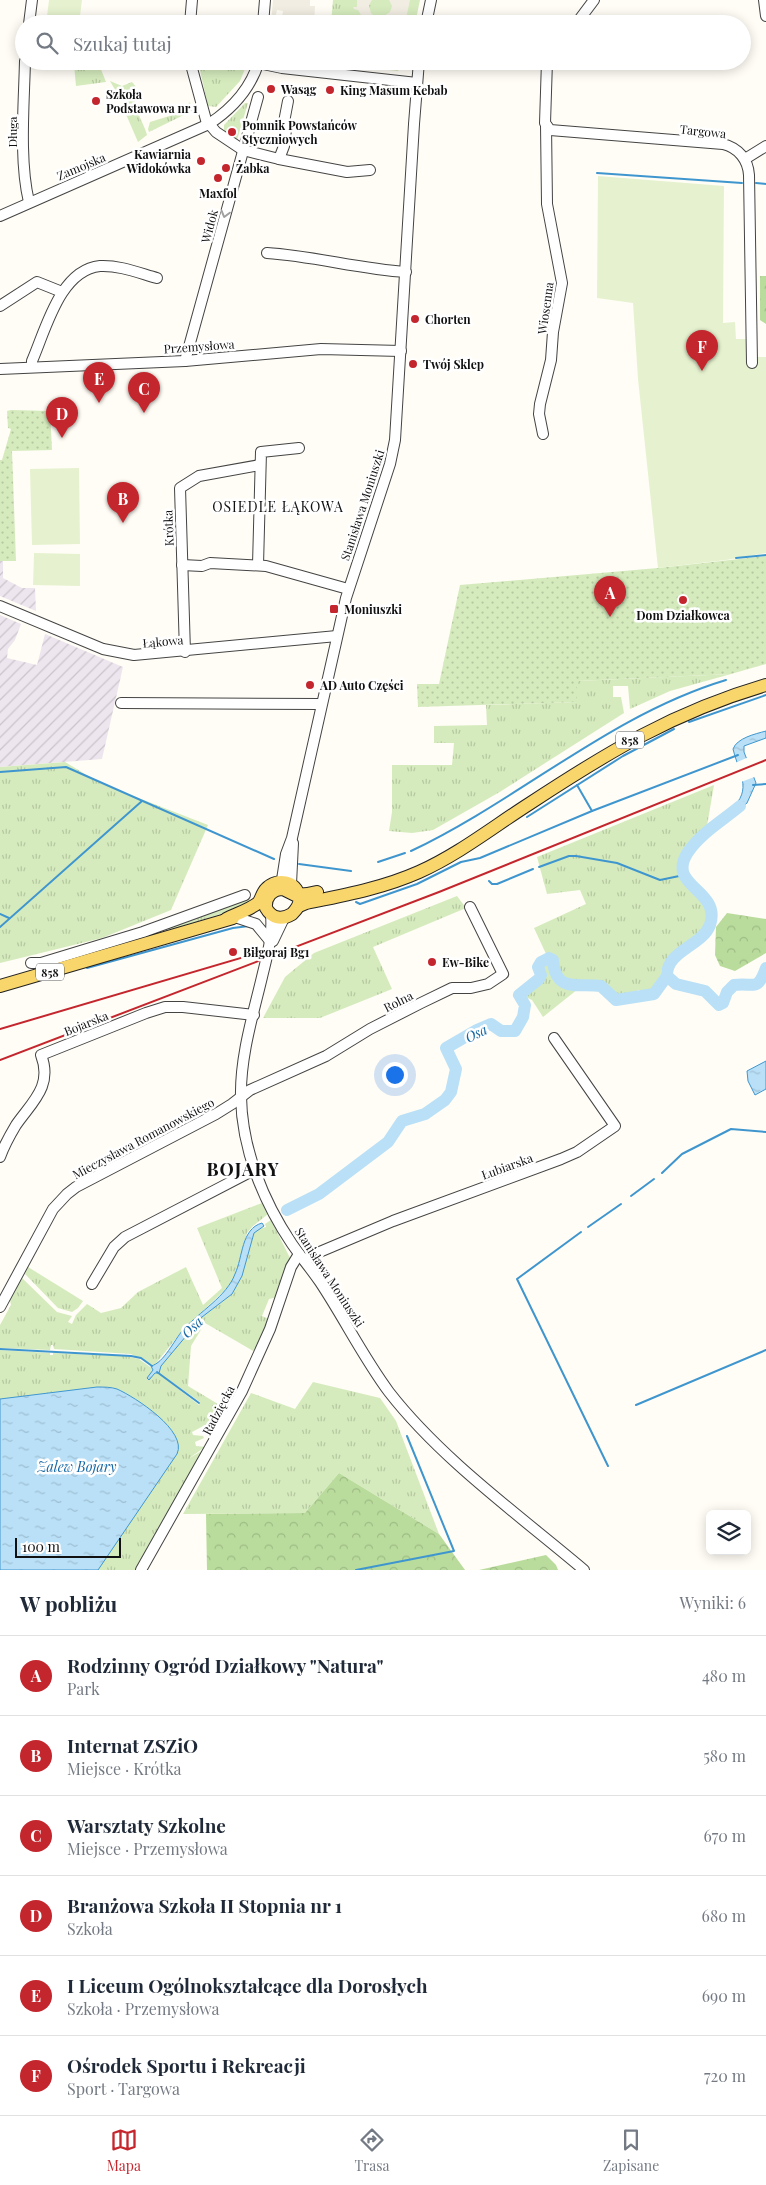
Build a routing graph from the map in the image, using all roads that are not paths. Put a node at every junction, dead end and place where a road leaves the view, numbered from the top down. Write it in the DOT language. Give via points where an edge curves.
graph roads {
  1 [pos="32,0"];
  2 [pos="192,0"];
  3 [pos="265,0"];
  4 [pos="431,0"];
  5 [pos="594,0"];
  6 [pos="764,0"];
  7 [pos="30,15"];
  8 [pos="191,15"];
  9 [pos="264,15"];
  10 [pos="428,15"];
  11 [pos="583,15"];
  12 [pos="766,16"];
  13 [pos="25,70"];
  14 [pos="192,70"];
  15 [pos="256,70"];
  16 [pos="300,70"];
  17 [pos="418,70"];
  18 [pos="547,70"];
  19 [pos="416,83"];
  20 [pos="258,97"];
  21 [pos="288,101"];
  22 [pos="209,124"];
  23 [pos="546,125"];
  24 [pos="766,146"];
  25 [pos="243,150"];
  26 [pos="280,154"];
  27 [pos="745,159"];
  28 [pos="370,170"];
  29 [pos="29,202"];
  30 [pos="0,216"];
  31 [pos="267,253"];
  32 [pos="406,272"];
  33 [pos="156,278"];
  34 [pos="62,292"];
  35 [pos="0,306"];
  36 [pos="400,351"];
  37 [pos="185,361"];
  38 [pos="752,364"];
  39 [pos="32,367"];
  40 [pos="0,369"];
  41 [pos="542,434"];
  42 [pos="300,448"];
  43 [pos="260,465"];
  44 [pos="258,564"];
  45 [pos="182,565"];
  46 [pos="348,589"];
  47 [pos="0,606"];
  48 [pos="337,636"];
  49 [pos="185,652"];
  50 [pos="766,685"];
  51 [pos="122,702"];
  52 [pos="321,704"];
  53 [pos="283,885"];
  54 [pos="250,900"];
  55 [pos="299,900"];
  56 [pos="470,907"];
  57 [pos="275,915"];
  58 [pos="231,918"];
  59 [pos="163,925"];
  60 [pos="167,938"];
  61 [pos="270,943"];
  62 [pos="31,963"];
  63 [pos="0,986"];
  64 [pos="254,1015"];
  65 [pos="554,1038"];
  66 [pos="241,1097"];
  67 [pos="0,1157"];
  68 [pos="254,1170"];
  69 [pos="302,1257"];
  70 [pos="92,1284"];
  71 [pos="1,1304"];
  72 [pos="141,1570"];
  73 [pos="584,1570"];
  1 -- 7 [label="street"];
  2 -- 8 [label="street"];
  3 -- 9 [label="street"];
  4 -- 10 [label="street"];
  5 -- 11 [label="street"];
  6 -- 12 [label="street"];
  13 -- 29 [label="street, Długa" via="24,156"];
  14 -- 22 [label="street"];
  15 -- 22 [label="street, Zamojska" via="242,94"];
  16 -- 19 [label="street"];
  17 -- 19 [label="street, Stanisława Moniuszki"];
  18 -- 23 [label="street"];
  19 -- 32 [label="street, Stanisława Moniuszki"];
  20 -- 25 [label="street, Widok"];
  21 -- 26 [label="street" via="284,146"];
  22 -- 25 [label="street"];
  22 -- 29 [label="street, Zamojska"];
  23 -- 27 [label="street, Targowa" via="548,130 555,132 723,144 734,148"];
  23 -- 41 [label="street, Wiosenna" via="547,204 562,283 551,360 540,404"];
  24 -- 27 [label="street"];
  25 -- 26 [label="street"];
  25 -- 37 [label="street, Widok, one-way"];
  26 -- 28 [label="street" via="347,172"];
  27 -- 38 [label="street" via="749,175"];
  29 -- 30 [label="street, Zamojska"];
  31 -- 32 [label="street"];
  32 -- 36 [label="street, Stanisława Moniuszki"];
  33 -- 34 [label="street" via="100,266 86,270"];
  34 -- 35 [label="street" via="37,282"];
  34 -- 39 [label="street" via="32,360"];
  36 -- 37 [label="street, Przemysłowa" via="321,349"];
  36 -- 46 [label="street, Stanisława Moniuszki" via="394,450"];
  37 -- 39 [label="street, Przemysłowa"];
  39 -- 40 [label="street, Przemysłowa"];
  42 -- 43 [label="street" via="261,452"];
  43 -- 44 [label="street"];
  43 -- 45 [label="street, Krótka" via="199,476 180,488"];
  44 -- 45 [label="street"];
  44 -- 46 [label="street"];
  45 -- 49 [label="street, Krótka"];
  46 -- 48 [label="street, Stanisława Moniuszki"];
  47 -- 49 [label="street, Łąkowa" via="117,653 143,656"];
  48 -- 49 [label="street, Łąkowa"];
  48 -- 52 [label="street, Stanisława Moniuszki"];
  50 -- 55 [label="main road, 858" via="697,708 643,734 591,764 462,850 420,872 364,891 304,903"];
  51 -- 52 [label="street"];
  52 -- 53 [label="street, Stanisława Moniuszki"];
  53 -- 54 [label="main road, 858" via="268,888 258,902"];
  53 -- 55 [label="main road" via="283,889"];
  53 -- 57 [label="main road" via="267,898 266,905"];
  54 -- 58 [label="main road, 858"];
  54 -- 59 [label="street"];
  55 -- 57 [label="main road, 858" via="292,914"];
  56 -- 66 [label="street, Rolna" via="504,974 488,984 452,988 370,1029 326,1056"];
  57 -- 58 [label="main road, 858" via="263,911"];
  57 -- 61 [label="street, Stanisława Moniuszki"];
  58 -- 60 [label="main road, 858"];
  58 -- 61 [label="street" via="256,924"];
  59 -- 60 [label="street"];
  59 -- 62 [label="street" via="41,963"];
  60 -- 63 [label="main road, 858"];
  61 -- 64 [label="street, Stanisława Moniuszki"];
  64 -- 66 [label="street, Stanisława Moniuszki" via="243,1066"];
  64 -- 67 [label="street, Bojarska" via="165,1007 40,1055 43,1062 41,1091 16,1126"];
  65 -- 69 [label="street, Łubiarska" via="615,1126 561,1159"];
  66 -- 68 [label="street, Stanisława Moniuszki" via="244,1133"];
  66 -- 71 [label="street, Mieczysława Romanowskiego" via="216,1114 67,1194 53,1209"];
  68 -- 69 [label="street, Stanisława Moniuszki" via="271,1208"];
  68 -- 70 [label="street" via="125,1237 114,1247"];
  69 -- 72 [label="street, Radzięcka" via="291,1267 270,1329 246,1384"];
  69 -- 73 [label="street, Stanisława Moniuszki" via="373,1369 417,1425 450,1458"];
}
